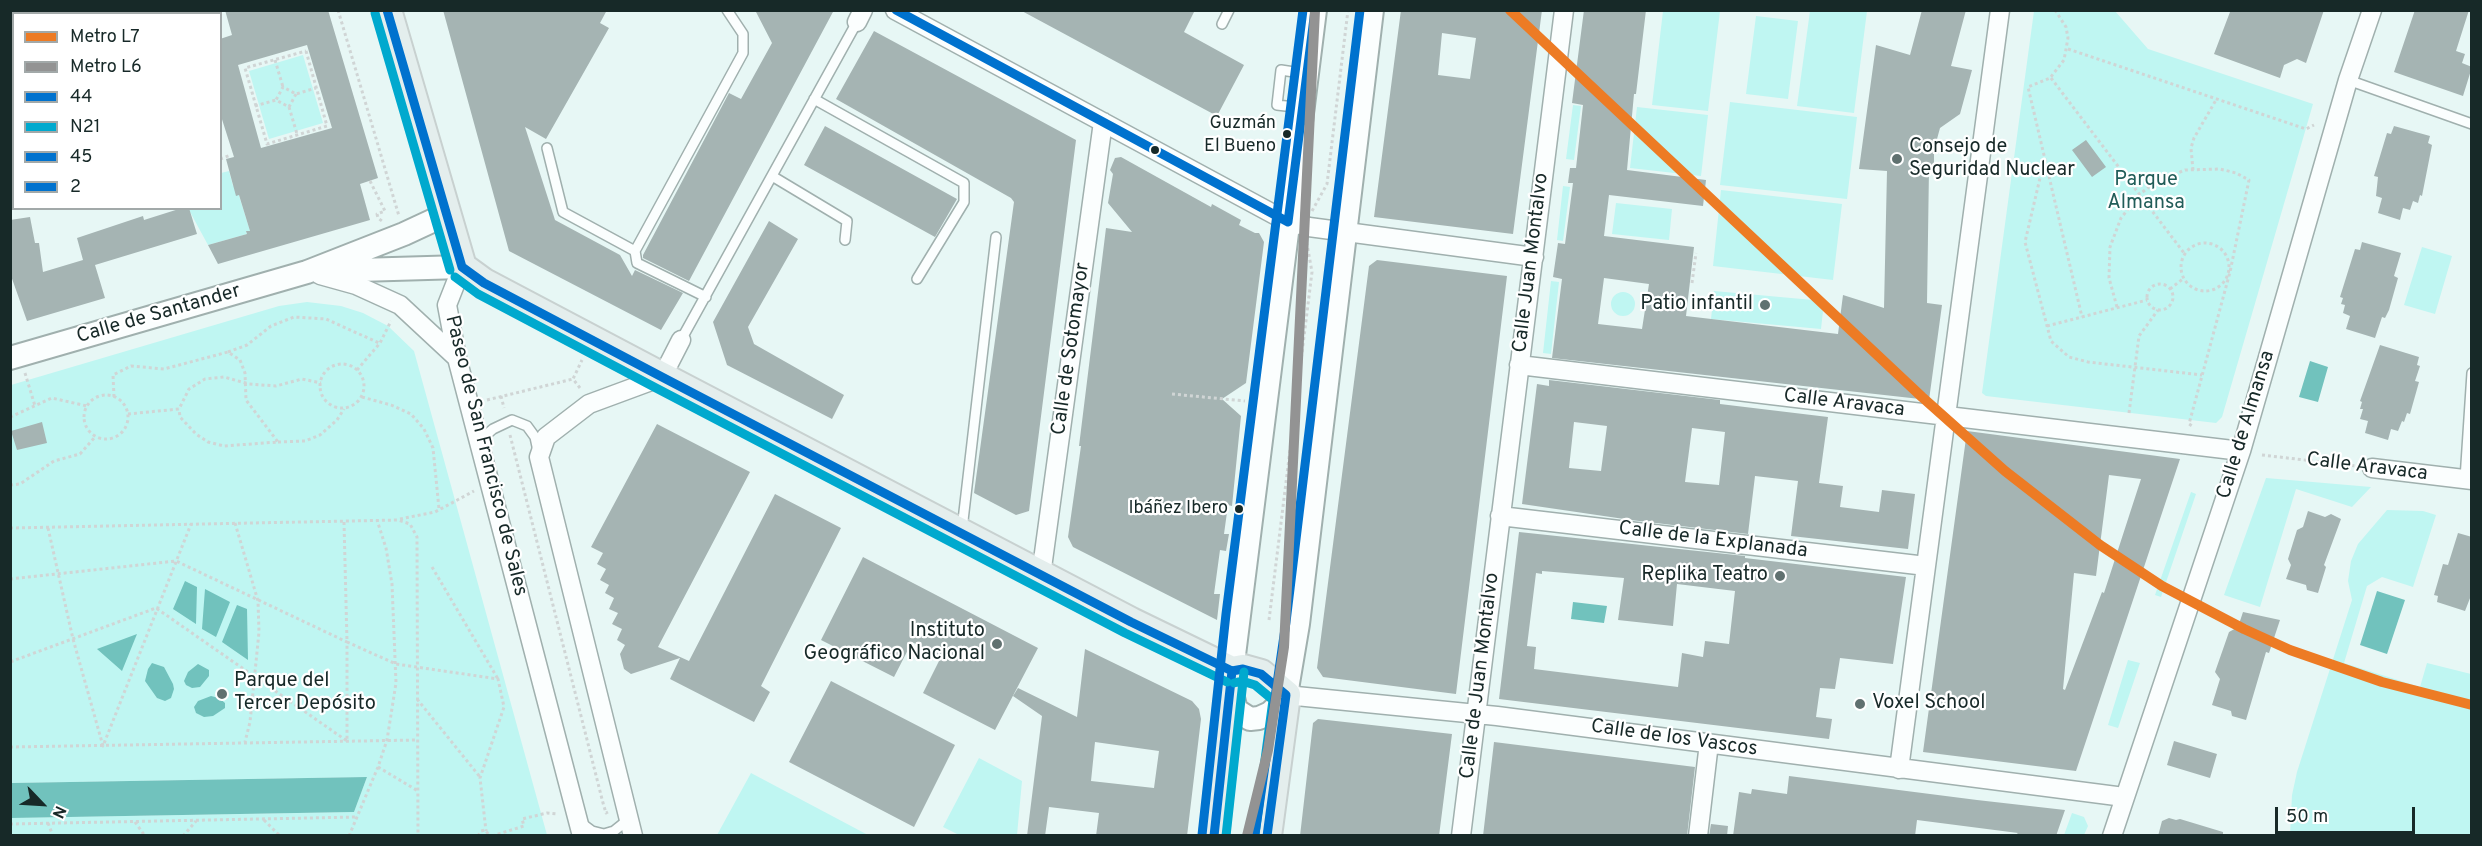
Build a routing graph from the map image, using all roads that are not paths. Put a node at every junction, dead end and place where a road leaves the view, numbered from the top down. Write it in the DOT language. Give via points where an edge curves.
graph roads {
  1 [pos="387,10"];
  2 [pos="727,10"];
  3 [pos="895,10"];
  4 [pos="1229,10"];
  5 [pos="1315,10"];
  6 [pos="1372,10"];
  7 [pos="1564,10"];
  8 [pos="2000,10"];
  9 [pos="2372,10"];
  10 [pos="860,16"];
  11 [pos="1222,24"];
  12 [pos="2348,80"];
  13 [pos="814,99"];
  14 [pos="1103,122"];
  15 [pos="2472,124"];
  16 [pos="547,148"];
  17 [pos="772,176"];
  18 [pos="447,214"];
  19 [pos="1299,225"];
  20 [pos="1345,232"];
  21 [pos="996,237"];
  22 [pos="845,240"];
  23 [pos="635,251"];
  24 [pos="1534,257"];
  25 [pos="462,267"];
  26 [pos="308,272"];
  27 [pos="917,279"];
  28 [pos="706,297"];
  29 [pos="681,340"];
  30 [pos="15,356"];
  31 [pos="457,358"];
  32 [pos="1519,365"];
  33 [pos="2472,373"];
  34 [pos="662,377"];
  35 [pos="1944,415"];
  36 [pos="479,441"];
  37 [pos="2241,451"];
  38 [pos="539,457"];
  39 [pos="2372,468"];
  40 [pos="2468,480"];
  41 [pos="1500,516"];
  42 [pos="962,534"];
  43 [pos="1926,566"];
  44 [pos="1041,575"];
  45 [pos="1231,679"];
  46 [pos="1286,697"];
  47 [pos="1478,715"];
  48 [pos="1709,743"];
  49 [pos="1899,769"];
  50 [pos="2124,797"];
  51 [pos="631,827"];
  52 [pos="580,828"];
  53 [pos="1214,836"];
  54 [pos="1267,836"];
  55 [pos="1461,836"];
  56 [pos="1698,836"];
  57 [pos="2112,836"];
  1 -- 18 [label="main road"];
  2 -- 23 [label="lane" via="743,34 743,53"];
  3 -- 14 [label="street"];
  4 -- 11 [label="lane"];
  5 -- 19 [label="street" via="1303,108"];
  6 -- 20 [label="street"];
  7 -- 24 [label="street, Calle Juan Montalvo"];
  8 -- 35 [label="street"];
  9 -- 12 [label="street, Calle de Almansa"];
  10 -- 13 [label="lane"];
  12 -- 15 [label="lane"];
  12 -- 37 [label="street, Calle de Almansa"];
  13 -- 17 [label="lane"];
  13 -- 27 [label="lane" via="964,183 964,202"];
  14 -- 19 [label="street"];
  14 -- 44 [label="street, Calle de Sotomayor"];
  16 -- 23 [label="lane" via="563,212"];
  17 -- 22 [label="lane" via="847,221"];
  17 -- 28 [label="lane"];
  18 -- 25 [label="main road"];
  18 -- 26 [label="street, Calle de Santander"];
  19 -- 20 [label="street"];
  19 -- 45 [label="street"];
  20 -- 24 [label="street"];
  20 -- 46 [label="street"];
  21 -- 42 [label="lane"];
  23 -- 28 [label="lane" via="637,263"];
  24 -- 32 [label="street, Calle Juan Montalvo"];
  25 -- 26 [label="street, Calle de Santander"];
  25 -- 31 [label="street, Paseo de San Francisco de Sales" via="447,305"];
  25 -- 34 [label="main road" via="484,283"];
  26 -- 30 [label="street, Calle de Santander"];
  26 -- 31 [label="street" via="356,285 400,305"];
  28 -- 29 [label="lane"];
  29 -- 34 [label="street"];
  31 -- 36 [label="street, Paseo de San Francisco de Sales"];
  32 -- 35 [label="street, Calle Aravaca"];
  32 -- 41 [label="street, Calle Juan Montalvo"];
  33 -- 40 [label="lane"];
  34 -- 38 [label="street" via="592,403 546,437"];
  34 -- 42 [label="main road"];
  35 -- 37 [label="street, Calle Aravaca"];
  35 -- 43 [label="street"];
  36 -- 38 [label="lane" via="512,420 527,426 535,437"];
  36 -- 52 [label="street, Paseo de San Francisco de Sales"];
  37 -- 50 [label="street, Calle de Almansa"];
  38 -- 51 [label="street"];
  39 -- 40 [label="street, Calle Aravaca"];
  41 -- 43 [label="street, Calle de la Explanada"];
  41 -- 47 [label="street, Calle de Juan Montalvo"];
  42 -- 44 [label="main road"];
  43 -- 49 [label="street"];
  44 -- 45 [label="main road" via="1210,663"];
  45 -- 46 [label="main road" via="1243,669 1261,674"];
  45 -- 46 [label="street" via="1236,710 1250,719 1270,713"];
  45 -- 53 [label="main road"];
  46 -- 47 [label="street, Calle de los Vascos"];
  46 -- 54 [label="main road"];
  47 -- 48 [label="street, Calle de los Vascos"];
  47 -- 55 [label="street, Calle de Juan Montalvo"];
  48 -- 49 [label="street, Calle de los Vascos"];
  48 -- 56 [label="street"];
  49 -- 50 [label="street, Calle de los Vascos"];
  50 -- 57 [label="street, Calle de Almansa"];
  51 -- 52 [label="lane" via="604,834"];
}
